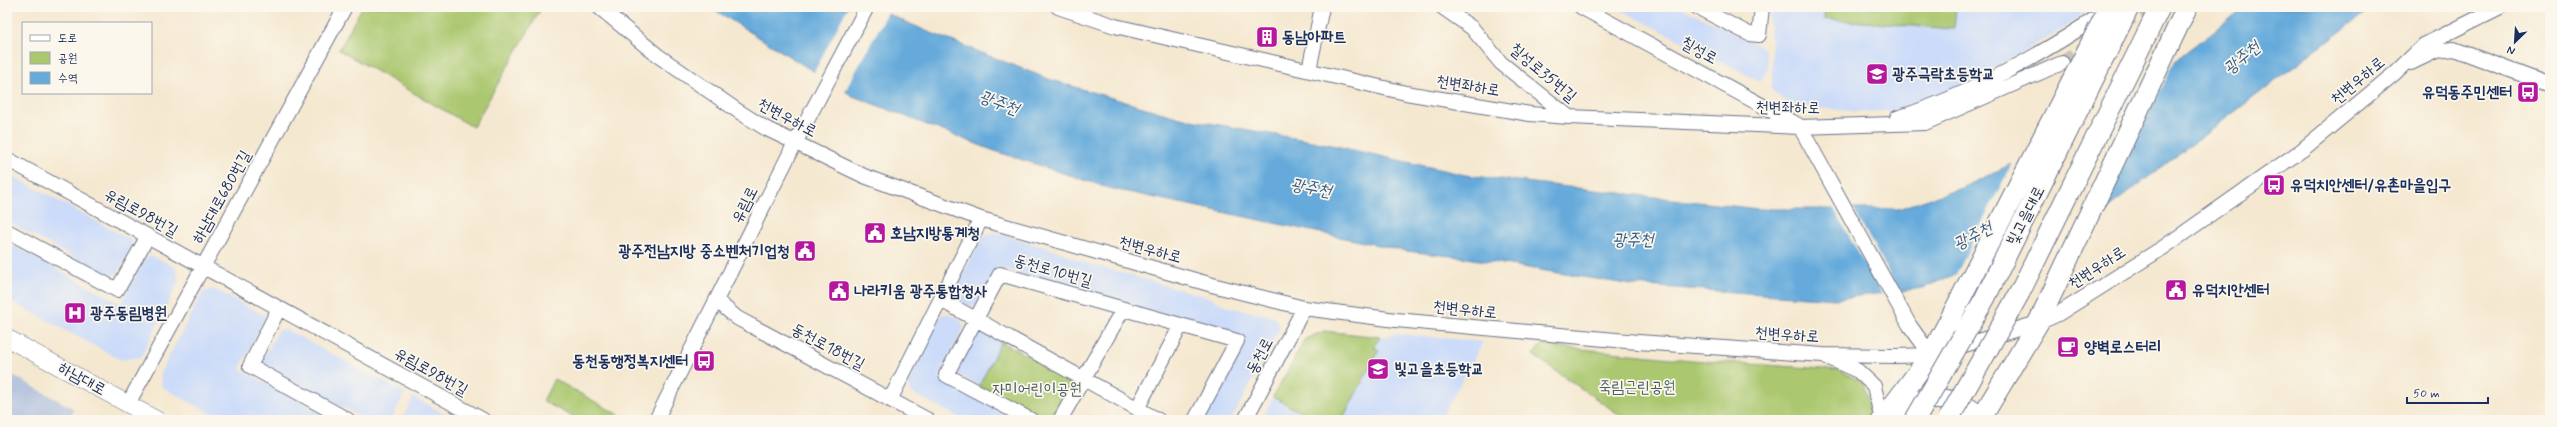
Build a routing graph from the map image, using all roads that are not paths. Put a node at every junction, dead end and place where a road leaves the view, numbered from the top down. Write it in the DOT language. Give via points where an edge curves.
graph roads {
  1 [pos="345,7"];
  2 [pos="599,7"];
  3 [pos="867,7"];
  4 [pos="1322,7"];
  5 [pos="1442,7"];
  6 [pos="1697,7"];
  7 [pos="1762,7"];
  8 [pos="2129,7"];
  9 [pos="2160,7"];
  10 [pos="2187,7"];
  11 [pos="2500,7"];
  12 [pos="1062,8"];
  13 [pos="1586,8"];
  14 [pos="2109,8"];
  15 [pos="2062,63"];
  16 [pos="1309,70"];
  17 [pos="2395,73"];
  18 [pos="2550,85"];
  19 [pos="1569,117"];
  20 [pos="1883,123"];
  21 [pos="1800,127"];
  22 [pos="795,143"];
  23 [pos="7,158"];
  24 [pos="981,219"];
  25 [pos="7,230"];
  26 [pos="148,236"];
  27 [pos="203,267"];
  28 [pos="716,300"];
  29 [pos="941,300"];
  30 [pos="279,308"];
  31 [pos="1304,308"];
  32 [pos="1123,309"];
  33 [pos="975,318"];
  34 [pos="2038,323"];
  35 [pos="1182,325"];
  36 [pos="7,338"];
  37 [pos="1823,355"];
  38 [pos="1931,355"];
  39 [pos="1084,380"];
  40 [pos="890,400"];
  41 [pos="128,404"];
  42 [pos="1137,409"];
  43 [pos="1980,419"];
  44 [pos="157,420"];
  45 [pos="348,420"];
  46 [pos="482,420"];
  47 [pos="656,420"];
  48 [pos="928,420"];
  49 [pos="1031,420"];
  50 [pos="1060,420"];
  51 [pos="1158,420"];
  52 [pos="1195,420"];
  53 [pos="1245,420"];
  54 [pos="1882,420"];
  55 [pos="1915,420"];
  56 [pos="1948,420"];
  1 -- 27 [label="street, 하남대로680번길"];
  2 -- 22 [label="street, 천변우하로" via="657,55 716,97 765,128"];
  3 -- 22 [label="street, 유림로"];
  4 -- 16 [label="street"];
  5 -- 19 [label="street, 칠성로35번길" via="1472,28 1501,64"];
  6 -- 7 [label="street" via="1749,34 1759,35"];
  8 -- 55 [label="highway, 빛고을대로, bridge" via="1985,298"];
  9 -- 56 [label="highway, 빛고을대로, bridge" via="2020,292"];
  10 -- 34 [label="highway"];
  11 -- 17 [label="street, 천변우하로" via="2424,44"];
  12 -- 16 [label="street, 천변좌하로" via="1122,28"];
  13 -- 21 [label="street, 칠성로"];
  14 -- 20 [label="street, 천변좌하로" via="2062,41 1960,96"];
  14 -- 38 [label="highway, bridge"];
  15 -- 20 [label="street, 천변좌하로" via="1925,123"];
  16 -- 19 [label="street, 천변좌하로" via="1406,93 1530,114"];
  17 -- 18 [label="street" via="2444,48 2466,52"];
  17 -- 34 [label="street, 천변우하로" via="2302,150 2267,175 2117,277 2058,314"];
  19 -- 21 [label="street, 천변좌하로"];
  20 -- 21 [label="street, 천변좌하로"];
  21 -- 38 [label="street" via="1910,326"];
  22 -- 24 [label="street, 천변우하로" via="864,176"];
  22 -- 28 [label="street, 유림로"];
  23 -- 26 [label="street, 유림로98번길"];
  24 -- 29 [label="street"];
  24 -- 31 [label="street, 천변우하로"];
  25 -- 26 [label="street" via="117,290"];
  26 -- 27 [label="street, 유림로98번길"];
  27 -- 30 [label="street, 유림로98번길"];
  27 -- 41 [label="street, 하남대로680번길"];
  28 -- 40 [label="street, 동천로18번길" via="737,318"];
  28 -- 47 [label="street, 유림로"];
  29 -- 33 [label="street"];
  29 -- 40 [label="street"];
  30 -- 45 [label="street" via="250,366"];
  30 -- 46 [label="street, 유림로98번길"];
  31 -- 37 [label="street, 천변우하로" via="1342,315 1529,334"];
  31 -- 53 [label="street, 동천로"];
  32 -- 33 [label="street, 동천로10번길" via="1000,274"];
  32 -- 35 [label="street, 동천로10번길"];
  32 -- 39 [label="street"];
  33 -- 39 [label="street"];
  33 -- 49 [label="street, 동천로10번길" via="946,374"];
  34 -- 38 [label="street, 천변우하로"];
  34 -- 43 [label="highway"];
  35 -- 42 [label="street"];
  35 -- 52 [label="street, 동천로10번길" via="1237,341"];
  36 -- 41 [label="main road, 하남대로"];
  37 -- 38 [label="street, 천변우하로"];
  37 -- 54 [label="street" via="1858,371 1874,386"];
  38 -- 54 [label="highway"];
  39 -- 42 [label="street"];
  39 -- 50 [label="street"];
  40 -- 48 [label="street, 동천로18번길"];
  41 -- 44 [label="main road, 하남대로"];
  42 -- 51 [label="street"];
  43 -- 54 [label="highway" via="1972,409 1949,399 1916,400 1899,407"];
}
